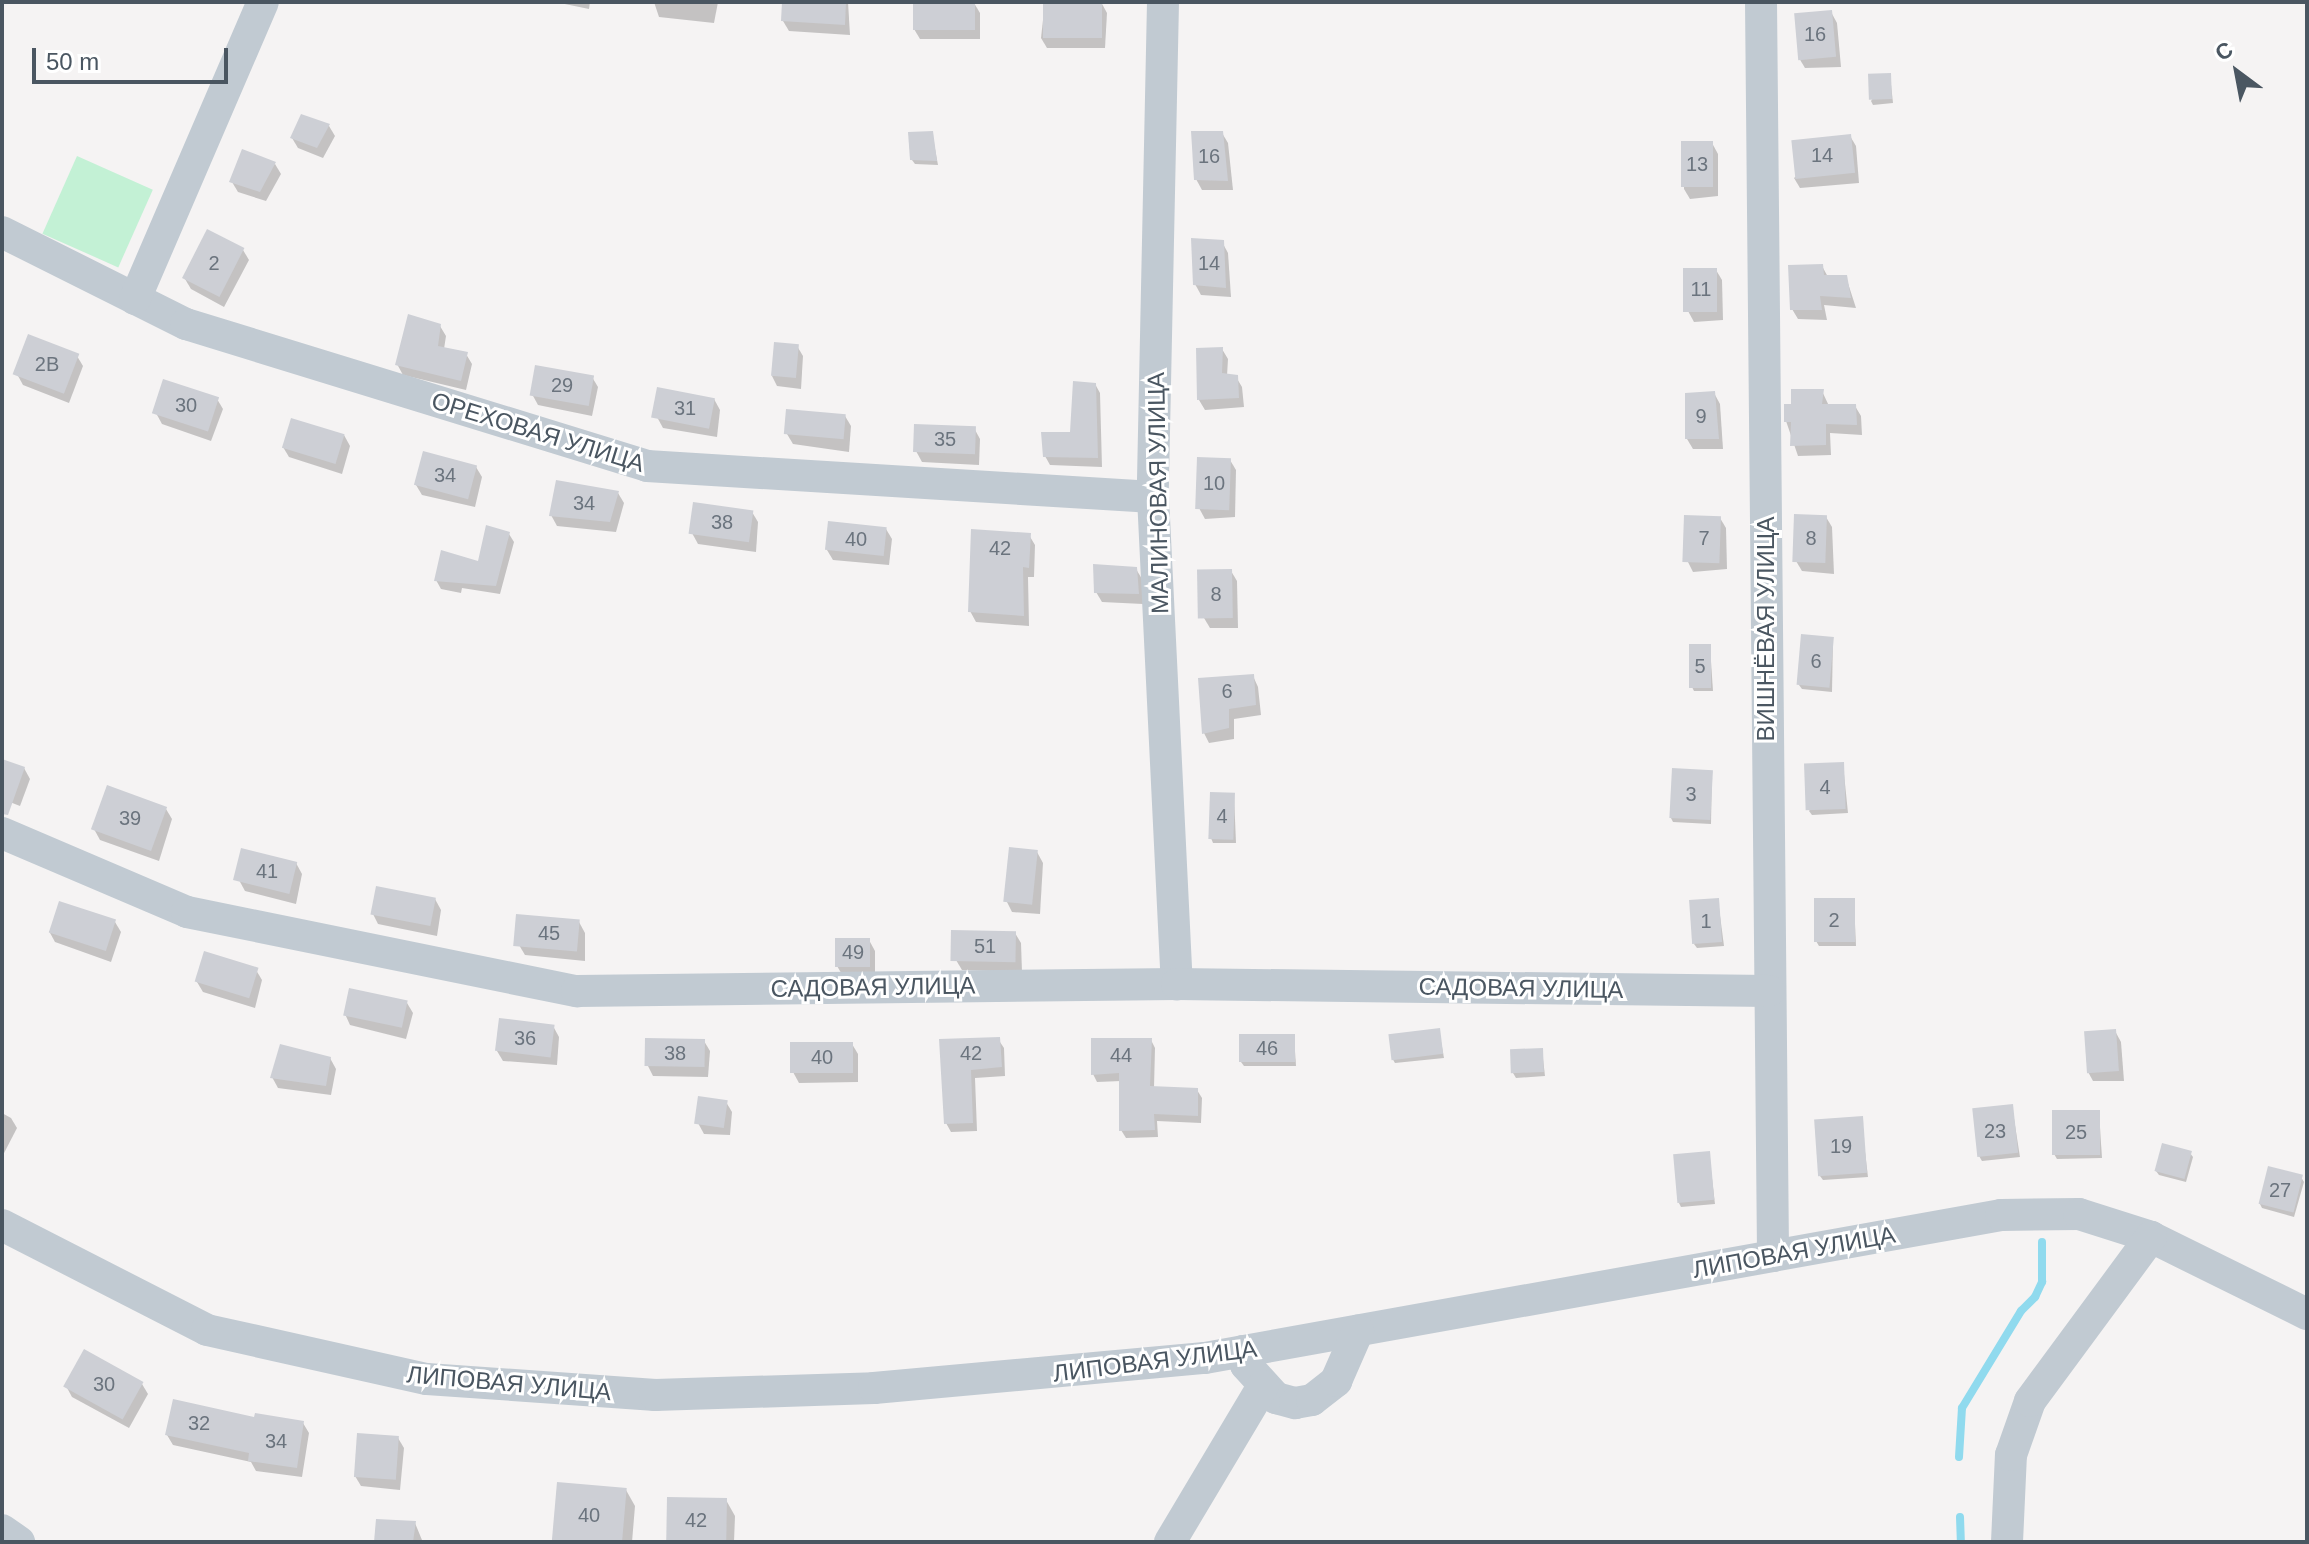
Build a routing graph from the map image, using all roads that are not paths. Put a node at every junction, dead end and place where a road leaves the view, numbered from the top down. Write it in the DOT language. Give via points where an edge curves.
graph roads {
  1 [pos="263,2"];
  2 [pos="1163,2"];
  3 [pos="1761,2"];
  4 [pos="2,232"];
  5 [pos="135,299"];
  6 [pos="1153,497"];
  7 [pos="2,833"];
  8 [pos="1177,984"];
  9 [pos="1769,991"];
  10 [pos="2,1225"];
  11 [pos="2151,1237"];
  12 [pos="1773,1256"];
  13 [pos="2307,1314"];
  14 [pos="1358,1331"];
  15 [pos="1243,1351"];
  16 [pos="1263,1386"];
  17 [pos="2,1530"];
  18 [pos="19,1542"];
  19 [pos="1170,1542"];
  20 [pos="2007,1542"];
  1 -- 5 [label="street"];
  2 -- 6 [label="street, МАЛИНОВАЯ УЛИЦА"];
  3 -- 9 [label="street, ВИШНЁВАЯ УЛИЦА"];
  4 -- 5 [label="street, ОРЕХОВАЯ УЛИЦА"];
  5 -- 6 [label="street, ОРЕХОВАЯ УЛИЦА" via="186,324 647,466"];
  6 -- 8 [label="street, МАЛИНОВАЯ УЛИЦА"];
  7 -- 8 [label="street, САДОВАЯ УЛИЦА" via="187,912 577,991"];
  8 -- 9 [label="street, САДОВАЯ УЛИЦА"];
  9 -- 12 [label="street, ВИШНЁВАЯ УЛИЦА"];
  10 -- 15 [label="street, ЛИПОВАЯ УЛИЦА" via="207,1330 427,1379 655,1395 858,1389 1026,1377"];
  11 -- 12 [label="street, ЛИПОВАЯ УЛИЦА" via="2079,1214 2001,1215"];
  11 -- 13 [label="street, ЛИПОВАЯ УЛИЦА"];
  11 -- 20 [label="street" via="2030,1401 2011,1455"];
  12 -- 14 [label="street, ЛИПОВАЯ УЛИЦА"];
  14 -- 15 [label="street, ЛИПОВАЯ УЛИЦА"];
  14 -- 16 [label="street" via="1336,1381 1312,1400 1276,1398"];
  15 -- 16 [label="street" via="1246,1365"];
  16 -- 19 [label="street"];
  17 -- 18 [label="street"];
}
